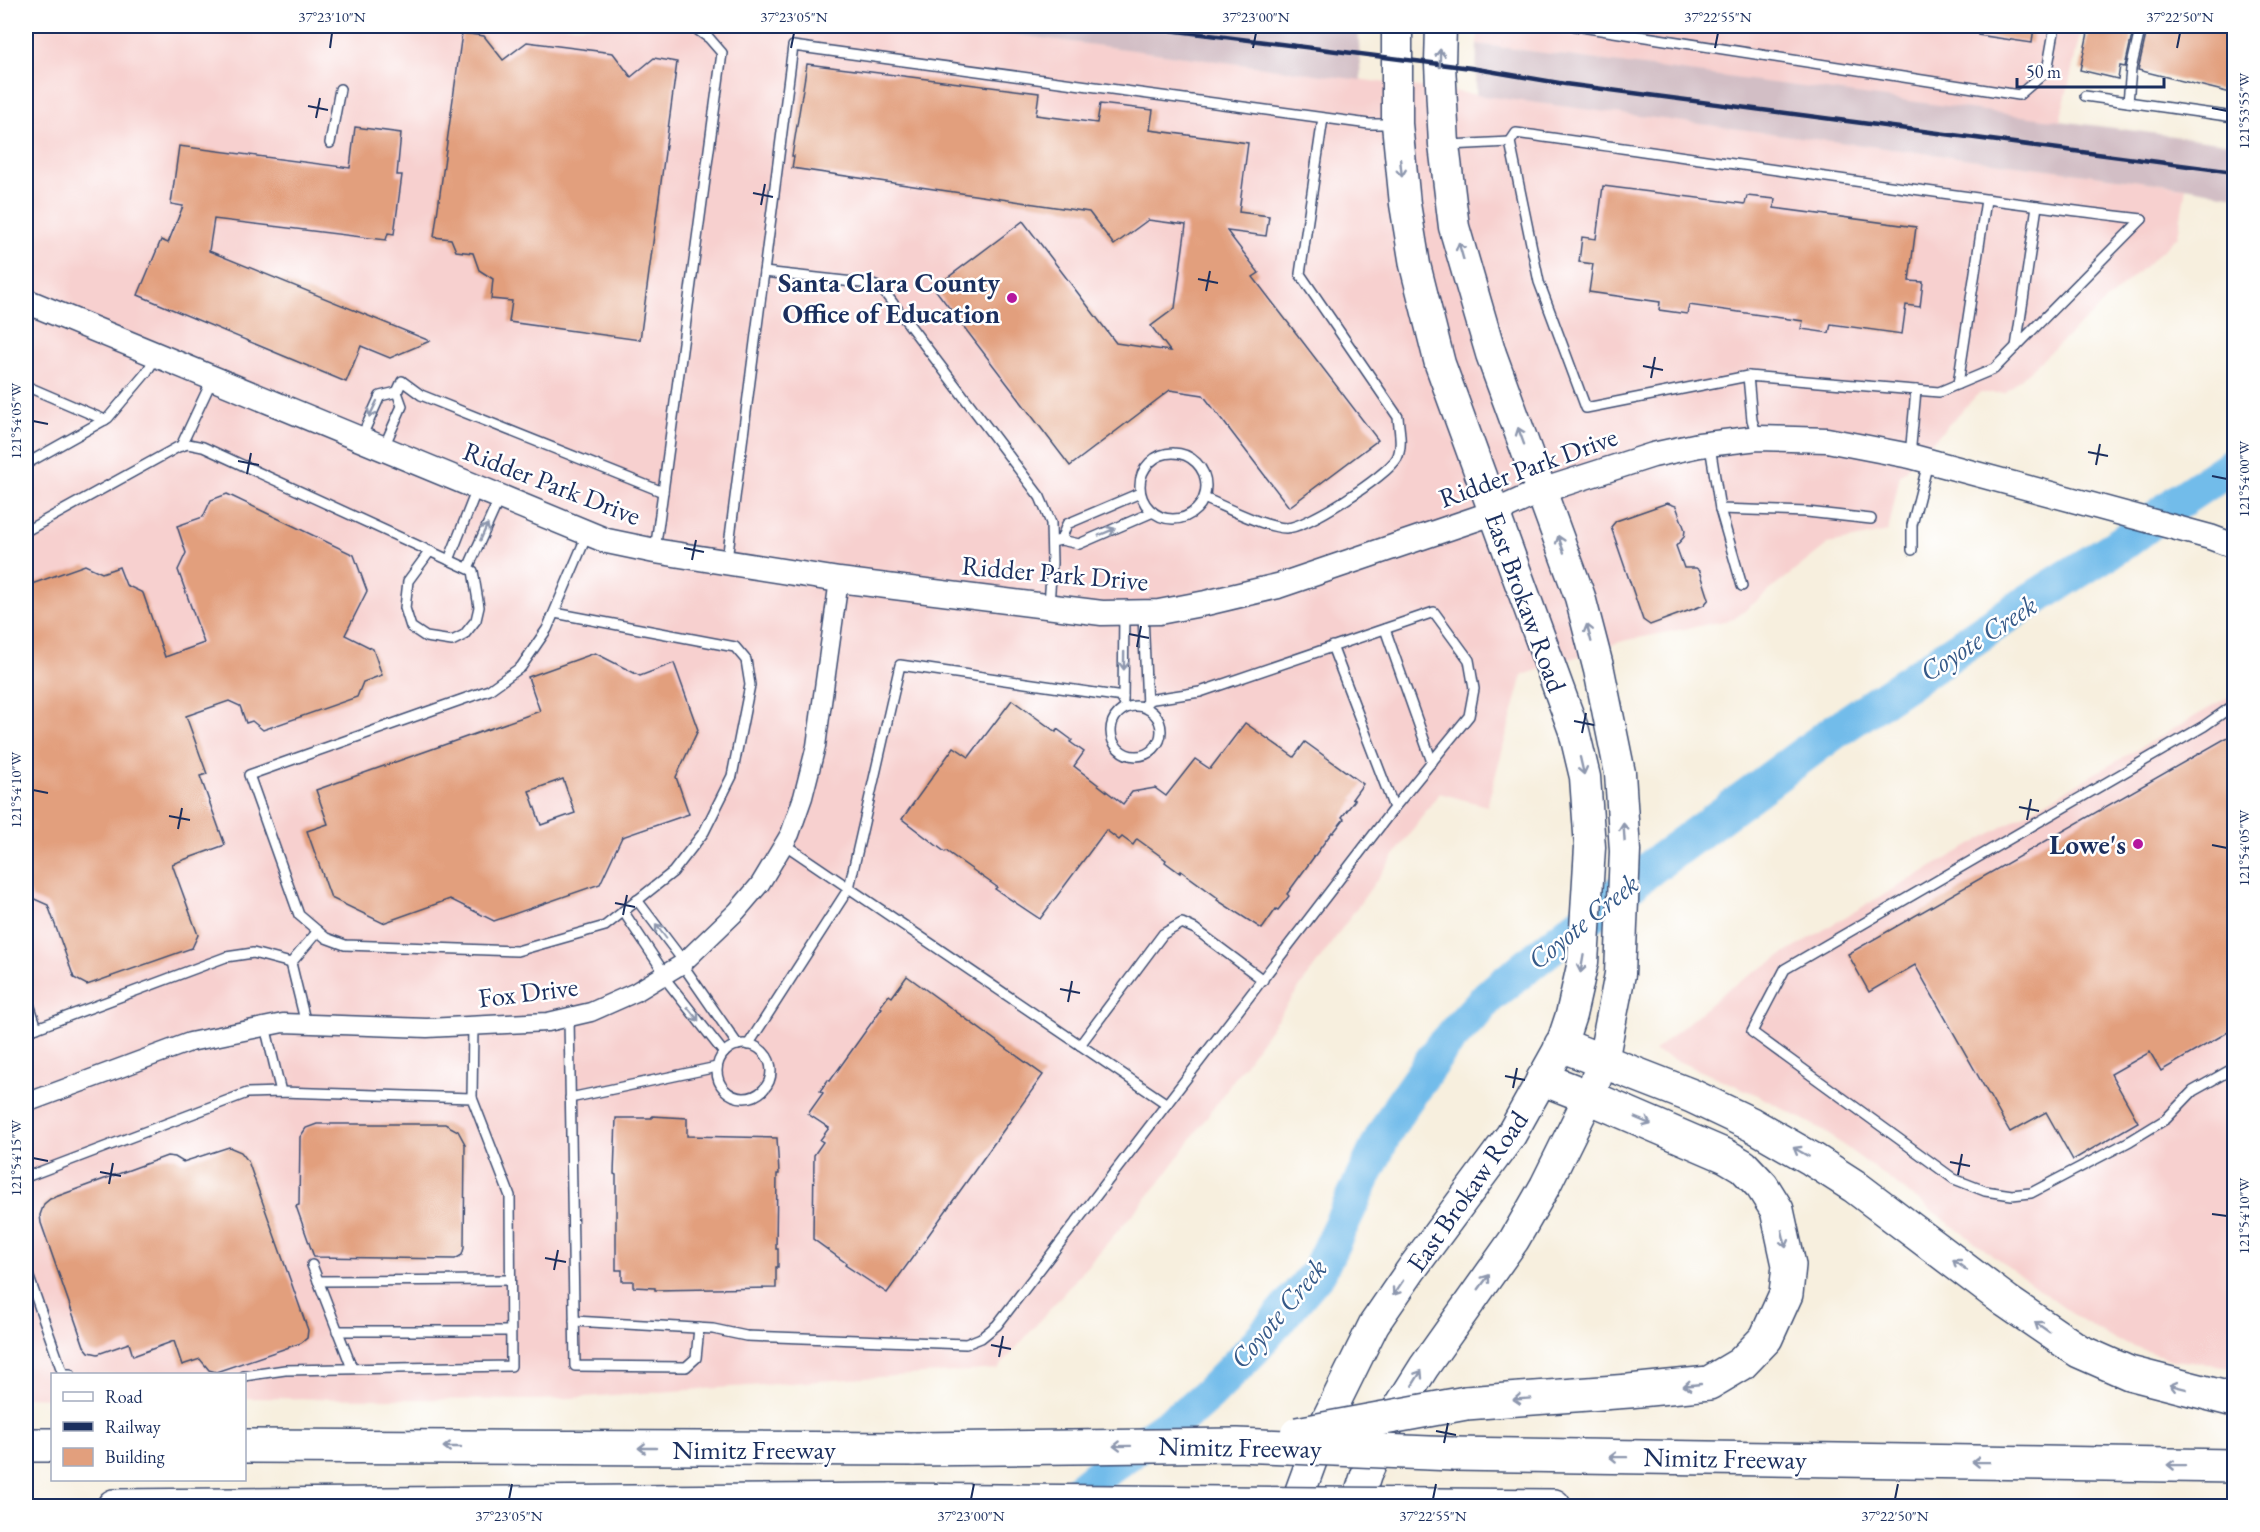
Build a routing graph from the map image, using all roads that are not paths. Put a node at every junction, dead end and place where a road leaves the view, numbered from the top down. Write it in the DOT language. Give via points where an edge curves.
graph roads {
  1 [pos="692,26"];
  2 [pos="1397,26"];
  3 [pos="1441,26"];
  4 [pos="1575,26"];
  5 [pos="2055,26"];
  6 [pos="2141,26"];
  7 [pos="340,90"];
  8 [pos="2085,96"];
  9 [pos="2128,102"];
  10 [pos="2235,117"];
  11 [pos="1323,118"];
  12 [pos="1397,124"];
  13 [pos="1510,142"];
  14 [pos="330,143"];
  15 [pos="1444,145"];
  16 [pos="1986,200"];
  17 [pos="2037,206"];
  18 [pos="764,272"];
  19 [pos="26,301"];
  20 [pos="2016,346"];
  21 [pos="157,355"];
  22 [pos="1748,376"];
  23 [pos="213,378"];
  24 [pos="1958,384"];
  25 [pos="26,386"];
  26 [pos="1916,390"];
  27 [pos="397,392"];
  28 [pos="105,420"];
  29 [pos="1758,438"];
  30 [pos="360,439"];
  31 [pos="1710,443"];
  32 [pos="181,446"];
  33 [pos="383,449"];
  34 [pos="1919,458"];
  35 [pos="26,464"];
  36 [pos="478,487"];
  37 [pos="1541,491"];
  38 [pos="663,492"];
  39 [pos="1140,493"];
  40 [pos="500,496"];
  41 [pos="1204,498"];
  42 [pos="1720,509"];
  43 [pos="1152,512"];
  44 [pos="1493,513"];
  45 [pos="1871,519"];
  46 [pos="26,531"];
  47 [pos="587,534"];
  48 [pos="1056,541"];
  49 [pos="2235,546"];
  50 [pos="1912,550"];
  51 [pos="430,551"];
  52 [pos="655,551"];
  53 [pos="449,560"];
  54 [pos="726,562"];
  55 [pos="468,568"];
  56 [pos="839,580"];
  57 [pos="1742,586"];
  58 [pos="1048,606"];
  59 [pos="555,613"];
  60 [pos="1134,613"];
  61 [pos="1385,628"];
  62 [pos="1332,646"];
  63 [pos="1123,697"];
  64 [pos="1147,704"];
  65 [pos="2235,705"];
  66 [pos="1123,709"];
  67 [pos="1432,762"];
  68 [pos="1394,808"];
  69 [pos="784,844"];
  70 [pos="849,888"];
  71 [pos="637,900"];
  72 [pos="623,912"];
  73 [pos="318,932"];
  74 [pos="291,963"];
  75 [pos="683,963"];
  76 [pos="664,975"];
  77 [pos="1263,980"];
  78 [pos="26,995"];
  79 [pos="569,1017"];
  80 [pos="306,1024"];
  81 [pos="265,1026"];
  82 [pos="473,1026"];
  83 [pos="37,1028"];
  84 [pos="1566,1030"];
  85 [pos="26,1032"];
  86 [pos="738,1045"];
  87 [pos="748,1045"];
  88 [pos="1080,1045"];
  89 [pos="724,1053"];
  90 [pos="1603,1061"];
  91 [pos="717,1067"];
  92 [pos="2235,1068"];
  93 [pos="1543,1079"];
  94 [pos="281,1092"];
  95 [pos="1589,1097"];
  96 [pos="472,1098"];
  97 [pos="570,1098"];
  98 [pos="26,1103"];
  99 [pos="1167,1104"];
  100 [pos="26,1178"];
  101 [pos="312,1265"];
  102 [pos="26,1269"];
  103 [pos="510,1280"];
  104 [pos="318,1281"];
  105 [pos="574,1321"];
  106 [pos="699,1328"];
  107 [pos="337,1331"];
  108 [pos="510,1331"];
  109 [pos="352,1368"];
  110 [pos="63,1373"];
  111 [pos="246,1376"];
  112 [pos="2235,1400"];
  113 [pos="1237,1444"];
  114 [pos="26,1445"];
  115 [pos="51,1445"];
  116 [pos="246,1446"];
  117 [pos="2235,1466"];
  118 [pos="114,1506"];
  119 [pos="1294,1506"];
  120 [pos="1356,1506"];
  121 [pos="1554,1506"];
  1 -- 38 [label="lane" via="722,53"];
  2 -- 12 [label="main road, East Brokaw Road"];
  15 -- 3 [label="main road, East Brokaw Road, one-way"];
  4 -- 5 [label="lane" via="2019,95 2047,71"];
  6 -- 9 [label="lane"];
  7 -- 14 [label="lane"];
  8 -- 9 [label="lane"];
  9 -- 10 [label="lane"];
  11 -- 12 [label="lane"];
  11 -- 18 [label="lane" via="794,46"];
  11 -- 41 [label="lane" via="1300,274 1398,417 1398,456 1388,470 1299,526 1274,526"];
  12 -- 44 [label="main road, East Brokaw Road, one-way" via="1405,204 1418,276 1440,364"];
  13 -- 15 [label="lane"];
  13 -- 16 [label="lane" via="1516,133"];
  13 -- 22 [label="lane" via="1539,282 1586,408"];
  37 -- 15 [label="main road, East Brokaw Road, one-way" via="1491,354 1454,227"];
  16 -- 17 [label="lane"];
  16 -- 24 [label="lane"];
  17 -- 20 [label="lane"];
  17 -- 20 [label="lane" via="2142,219"];
  18 -- 48 [label="lane" via="871,284 882,289 1040,497"];
  18 -- 54 [label="lane"];
  19 -- 21 [label="street, Ridder Park Drive"];
  20 -- 24 [label="lane" via="1994,369"];
  21 -- 23 [label="street, Ridder Park Drive"];
  21 -- 28 [label="lane"];
  22 -- 26 [label="lane"];
  22 -- 29 [label="lane" via="1752,420"];
  23 -- 30 [label="street, Ridder Park Drive"];
  23 -- 32 [label="lane"];
  24 -- 26 [label="lane" via="1939,392"];
  25 -- 28 [label="lane"];
  26 -- 34 [label="lane"];
  27 -- 30 [label="lane, one-way" via="380,396"];
  27 -- 33 [label="lane" via="402,406"];
  27 -- 38 [label="lane" via="402,381 421,396"];
  28 -- 35 [label="lane"];
  29 -- 31 [label="street, Ridder Park Drive"];
  29 -- 34 [label="street, Ridder Park Drive" via="1827,440"];
  30 -- 33 [label="street, Ridder Park Drive"];
  31 -- 37 [label="street, Ridder Park Drive" via="1653,455"];
  31 -- 42 [label="lane"];
  32 -- 46 [label="lane"];
  32 -- 51 [label="lane" via="203,447"];
  33 -- 36 [label="street, Ridder Park Drive"];
  34 -- 49 [label="street, Ridder Park Drive"];
  34 -- 50 [label="lane"];
  36 -- 40 [label="street, Ridder Park Drive"];
  36 -- 53 [label="lane"];
  37 -- 44 [label="street, Ridder Park Drive"];
  90 -- 37 [label="main road, East Brokaw Road, one-way" via="1620,974 1625,851 1620,773 1580,597"];
  38 -- 52 [label="lane"];
  39 -- 41 [label="lane" via="1141,473 1148,462 1172,452 1196,461 1205,479"];
  39 -- 43 [label="lane"];
  39 -- 48 [label="lane" via="1067,524"];
  40 -- 47 [label="street, Ridder Park Drive"];
  55 -- 40 [label="lane, one-way"];
  41 -- 43 [label="lane" via="1186,517 1173,520"];
  42 -- 45 [label="lane"];
  42 -- 57 [label="lane"];
  48 -- 43 [label="lane, one-way" via="1079,544"];
  44 -- 60 [label="street, Ridder Park Drive" via="1278,586 1206,603"];
  44 -- 84 [label="main road, East Brokaw Road, one-way" via="1574,731 1585,777 1590,847 1583,962"];
  47 -- 52 [label="street, Ridder Park Drive"];
  47 -- 59 [label="lane"];
  48 -- 58 [label="lane"];
  51 -- 53 [label="lane"];
  51 -- 55 [label="lane" via="408,581 405,608 411,627 426,638 452,641 464,635 476,620 478,590 473,571"];
  52 -- 54 [label="street, Ridder Park Drive"];
  53 -- 55 [label="lane"];
  54 -- 56 [label="street, Ridder Park Drive"];
  56 -- 58 [label="street, Ridder Park Drive"];
  56 -- 69 [label="street, Fox Drive" via="816,746 803,797"];
  58 -- 60 [label="street, Ridder Park Drive"];
  59 -- 71 [label="lane" via="735,647 746,660 750,685 732,776 704,832 673,872"];
  59 -- 73 [label="lane" via="521,668 489,690 249,775 299,915"];
  60 -- 63 [label="lane, one-way"];
  60 -- 64 [label="lane"];
  61 -- 62 [label="lane"];
  61 -- 67 [label="lane"];
  61 -- 67 [label="lane" via="1434,612 1469,660 1474,689 1469,716"];
  62 -- 64 [label="lane" via="1200,692"];
  62 -- 68 [label="lane"];
  63 -- 66 [label="lane"];
  63 -- 70 [label="lane" via="900,664"];
  64 -- 66 [label="lane"];
  64 -- 66 [label="lane" via="1161,731 1154,748 1137,756 1121,750 1112,736 1113,720"];
  65 -- 92 [label="lane" via="1785,969 1752,1032 1954,1179 1985,1191 2012,1195 2031,1193 2130,1141 2166,1119 2193,1091"];
  67 -- 68 [label="lane"];
  68 -- 77 [label="lane"];
  69 -- 70 [label="lane"];
  69 -- 75 [label="street, Fox Drive" via="760,884"];
  70 -- 87 [label="lane"];
  70 -- 88 [label="lane"];
  71 -- 72 [label="lane"];
  75 -- 71 [label="lane, one-way"];
  72 -- 73 [label="lane" via="604,926 517,951 345,945"];
  72 -- 76 [label="lane"];
  73 -- 74 [label="lane"];
  74 -- 80 [label="lane"];
  74 -- 83 [label="lane" via="253,953 226,957"];
  75 -- 76 [label="street, Fox Drive"];
  75 -- 86 [label="lane"];
  76 -- 79 [label="street, Fox Drive" via="591,1012"];
  76 -- 89 [label="lane, one-way"];
  77 -- 88 [label="lane" via="1182,923 1163,934"];
  77 -- 99 [label="lane"];
  78 -- 83 [label="lane"];
  79 -- 82 [label="street, Fox Drive" via="548,1022"];
  79 -- 97 [label="lane"];
  80 -- 81 [label="street, Fox Drive"];
  80 -- 82 [label="street, Fox Drive"];
  81 -- 94 [label="lane"];
  81 -- 98 [label="street, Fox Drive" via="190,1042"];
  82 -- 96 [label="lane"];
  83 -- 85 [label="lane"];
  84 -- 90 [label="highway"];
  84 -- 93 [label="main road, East Brokaw Road"];
  86 -- 87 [label="lane"];
  86 -- 89 [label="lane"];
  87 -- 91 [label="lane" via="762,1051 770,1063 770,1080 759,1094 742,1098 726,1091 720,1084"];
  88 -- 99 [label="lane"];
  89 -- 91 [label="lane"];
  90 -- 95 [label="main road, East Brokaw Road"];
  112 -- 90 [label="highway, one-way" via="2129,1373 2079,1351 1812,1159 1692,1096"];
  91 -- 97 [label="lane"];
  93 -- 95 [label="highway"];
  93 -- 119 [label="main road, East Brokaw Road, one-way" via="1511,1135 1374,1324 1326,1421"];
  94 -- 96 [label="lane"];
  94 -- 100 [label="lane" via="247,1093"];
  95 -- 113 [label="highway, one-way, bridge" via="1743,1166 1777,1210 1789,1265 1786,1294 1766,1338 1742,1364 1708,1383 1466,1403"];
  120 -- 95 [label="main road, East Brokaw Road, one-way" via="1390,1420 1514,1240"];
  96 -- 103 [label="lane" via="510,1196"];
  97 -- 105 [label="lane"];
  99 -- 106 [label="lane" via="997,1325 981,1338 966,1344 932,1343 746,1336"];
  101 -- 104 [label="lane"];
  102 -- 110 [label="lane"];
  103 -- 104 [label="lane"];
  103 -- 108 [label="lane"];
  104 -- 107 [label="lane"];
  105 -- 106 [label="lane"];
  105 -- 106 [label="lane" via="575,1366 686,1367 696,1358"];
  107 -- 108 [label="lane"];
  107 -- 109 [label="lane"];
  108 -- 109 [label="lane" via="511,1366"];
  109 -- 111 [label="lane"];
  113 -- 116 [label="highway, Nimitz Freeway, one-way, bridge" via="915,1449"];
  117 -- 113 [label="highway, Nimitz Freeway, one-way, bridge" via="1453,1454"];
  114 -- 115 [label="highway"];
  118 -- 121 [label="highway, Nimitz Freeway, bridge" via="892,1500"];
}
